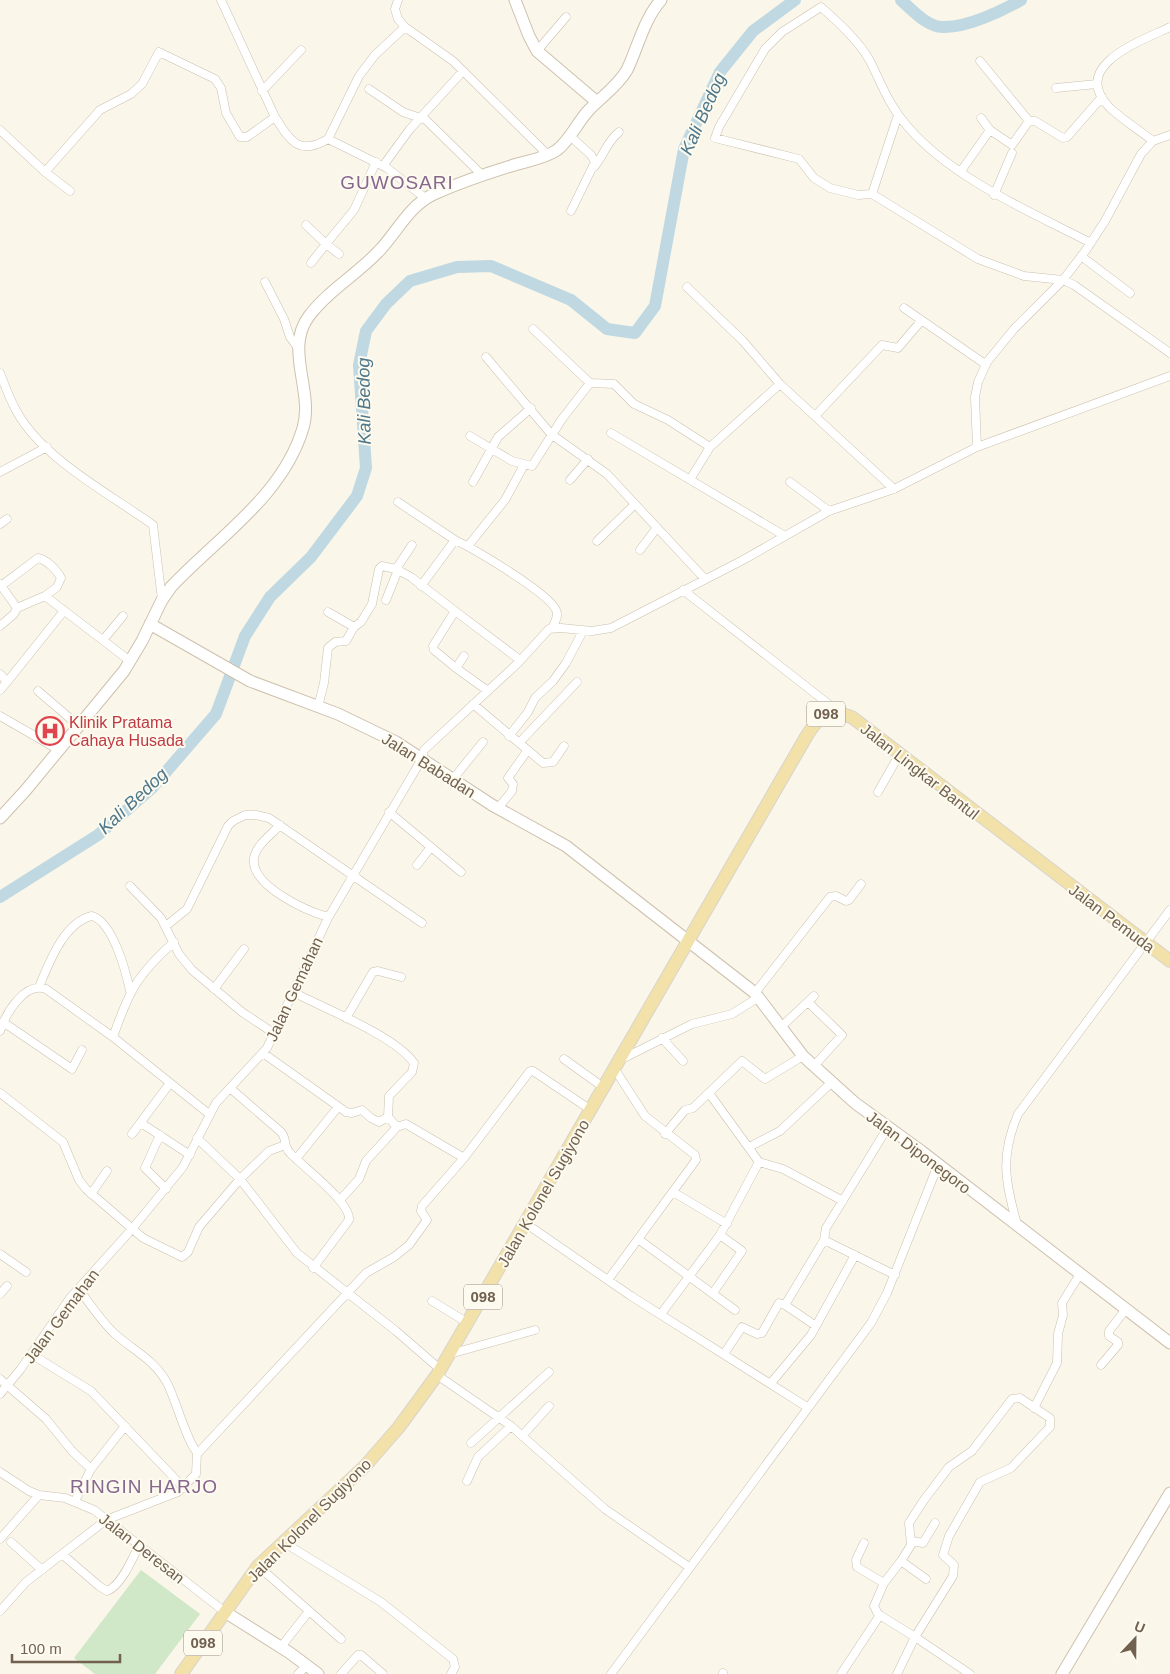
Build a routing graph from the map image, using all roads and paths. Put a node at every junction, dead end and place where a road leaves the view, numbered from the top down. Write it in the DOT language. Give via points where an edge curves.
graph roads {
  1 [pos="221,0"];
  2 [pos="398,0"];
  3 [pos="515,0"];
  4 [pos="661,0"];
  5 [pos="566,16"];
  6 [pos="406,26"];
  7 [pos="1170,27"];
  8 [pos="301,50"];
  9 [pos="537,51"];
  10 [pos="980,61"];
  11 [pos="463,70"];
  12 [pos="1097,84"];
  13 [pos="1056,88"];
  14 [pos="369,89"];
  15 [pos="262,92"];
  16 [pos="1102,97"];
  17 [pos="597,102"];
  18 [pos="898,115"];
  19 [pos="275,117"];
  20 [pos="421,118"];
  21 [pos="981,118"];
  22 [pos="1029,121"];
  23 [pos="0,130"];
  24 [pos="990,130"];
  25 [pos="619,132"];
  26 [pos="569,135"];
  27 [pos="1170,135"];
  28 [pos="328,139"];
  29 [pos="1153,141"];
  30 [pos="1012,154"];
  31 [pos="548,155"];
  32 [pos="379,164"];
  33 [pos="594,167"];
  34 [pos="961,171"];
  35 [pos="45,172"];
  36 [pos="482,175"];
  37 [pos="70,191"];
  38 [pos="872,194"];
  39 [pos="994,194"];
  40 [pos="425,198"];
  41 [pos="571,211"];
  42 [pos="306,226"];
  43 [pos="1091,243"];
  44 [pos="326,244"];
  45 [pos="340,254"];
  46 [pos="1081,256"];
  47 [pos="311,263"];
  48 [pos="1063,280"];
  49 [pos="265,282"];
  50 [pos="687,287"];
  51 [pos="1130,293"];
  52 [pos="904,308"];
  53 [pos="921,321"];
  54 [pos="533,329"];
  55 [pos="298,348"];
  56 [pos="1170,353"];
  57 [pos="486,357"];
  58 [pos="986,364"];
  59 [pos="0,373"];
  60 [pos="1170,376"];
  61 [pos="590,383"];
  62 [pos="780,384"];
  63 [pos="531,408"];
  64 [pos="814,416"];
  65 [pos="611,433"];
  66 [pos="551,434"];
  67 [pos="470,436"];
  68 [pos="710,446"];
  69 [pos="47,447"];
  70 [pos="977,447"];
  71 [pos="491,449"];
  72 [pos="588,459"];
  73 [pos="524,465"];
  74 [pos="0,472"];
  75 [pos="691,478"];
  76 [pos="570,480"];
  77 [pos="473,482"];
  78 [pos="790,482"];
  79 [pos="894,488"];
  80 [pos="398,502"];
  81 [pos="634,505"];
  82 [pos="829,511"];
  83 [pos="7,518"];
  84 [pos="0,524"];
  85 [pos="656,528"];
  86 [pos="785,536"];
  87 [pos="455,540"];
  88 [pos="597,541"];
  89 [pos="412,545"];
  90 [pos="468,546"];
  91 [pos="640,550"];
  92 [pos="397,569"];
  93 [pos="704,578"];
  94 [pos="1,585"];
  95 [pos="421,586"];
  96 [pos="683,590"];
  97 [pos="45,596"];
  98 [pos="162,600"];
  99 [pos="386,600"];
  100 [pos="17,608"];
  101 [pos="455,611"];
  102 [pos="63,612"];
  103 [pos="328,612"];
  104 [pos="122,616"];
  105 [pos="150,624"];
  106 [pos="0,626"];
  107 [pos="354,627"];
  108 [pos="552,628"];
  109 [pos="583,631"];
  110 [pos="103,640"];
  111 [pos="464,656"];
  112 [pos="520,660"];
  113 [pos="130,661"];
  114 [pos="456,668"];
  115 [pos="0,674"];
  116 [pos="7,682"];
  117 [pos="577,682"];
  118 [pos="0,690"];
  119 [pos="38,691"];
  120 [pos="488,691"];
  121 [pos="819,696"];
  122 [pos="473,704"];
  123 [pos="318,706"];
  124 [pos="840,713"];
  125 [pos="824,715"];
  126 [pos="2,720"];
  127 [pos="80,726"];
  128 [pos="509,736"];
  129 [pos="482,742"];
  130 [pos="519,743"];
  131 [pos="564,746"];
  132 [pos="59,750"];
  133 [pos="527,751"];
  134 [pos="899,755"];
  135 [pos="422,757"];
  136 [pos="453,779"];
  137 [pos="878,792"];
  138 [pos="498,808"];
  139 [pos="389,812"];
  140 [pos="0,818"];
  141 [pos="280,825"];
  142 [pos="431,847"];
  143 [pos="416,865"];
  144 [pos="461,872"];
  145 [pos="351,875"];
  146 [pos="1055,875"];
  147 [pos="861,884"];
  148 [pos="130,886"];
  149 [pos="1170,910"];
  150 [pos="328,917"];
  151 [pos="422,923"];
  152 [pos="166,926"];
  153 [pos="688,941"];
  154 [pos="174,942"];
  155 [pos="1146,943"];
  156 [pos="244,949"];
  157 [pos="163,952"];
  158 [pos="179,954"];
  159 [pos="1170,961"];
  160 [pos="401,977"];
  161 [pos="40,987"];
  162 [pos="214,989"];
  163 [pos="130,991"];
  164 [pos="293,992"];
  165 [pos="757,995"];
  166 [pos="346,1018"];
  167 [pos="3,1022"];
  168 [pos="782,1026"];
  169 [pos="0,1031"];
  170 [pos="275,1034"];
  171 [pos="113,1037"];
  172 [pos="662,1038"];
  173 [pos="82,1050"];
  174 [pos="264,1053"];
  175 [pos="804,1056"];
  176 [pos="564,1059"];
  177 [pos="683,1061"];
  178 [pos="616,1065"];
  179 [pos="814,1066"];
  180 [pos="170,1083"];
  181 [pos="832,1083"];
  182 [pos="603,1087"];
  183 [pos="230,1088"];
  184 [pos="0,1093"];
  185 [pos="708,1093"];
  186 [pos="338,1107"];
  187 [pos="591,1110"];
  188 [pos="209,1114"];
  189 [pos="388,1118"];
  190 [pos="141,1123"];
  191 [pos="397,1127"];
  192 [pos="888,1127"];
  193 [pos="132,1134"];
  194 [pos="665,1134"];
  195 [pos="160,1135"];
  196 [pos="197,1138"];
  197 [pos="285,1145"];
  198 [pos="748,1147"];
  199 [pos="190,1155"];
  200 [pos="464,1158"];
  201 [pos="296,1159"];
  202 [pos="759,1162"];
  203 [pos="938,1166"];
  204 [pos="107,1171"];
  205 [pos="240,1179"];
  206 [pos="166,1189"];
  207 [pos="673,1192"];
  208 [pos="91,1194"];
  209 [pos="340,1200"];
  210 [pos="843,1201"];
  211 [pos="525,1223"];
  212 [pos="727,1224"];
  213 [pos="1018,1226"];
  214 [pos="132,1229"];
  215 [pos="720,1235"];
  216 [pos="638,1239"];
  217 [pos="824,1240"];
  218 [pos="0,1254"];
  219 [pos="855,1255"];
  220 [pos="313,1268"];
  221 [pos="26,1272"];
  222 [pos="1080,1274"];
  223 [pos="895,1275"];
  224 [pos="690,1276"];
  225 [pos="608,1280"];
  226 [pos="7,1286"];
  227 [pos="79,1289"];
  228 [pos="348,1293"];
  229 [pos="713,1293"];
  230 [pos="0,1294"];
  231 [pos="432,1300"];
  232 [pos="786,1305"];
  233 [pos="1126,1309"];
  234 [pos="735,1310"];
  235 [pos="661,1314"];
  236 [pos="468,1323"];
  237 [pos="816,1326"];
  238 [pos="535,1330"];
  239 [pos="1170,1343"];
  240 [pos="31,1354"];
  241 [pos="450,1354"];
  242 [pos="724,1354"];
  243 [pos="1101,1366"];
  244 [pos="439,1372"];
  245 [pos="549,1372"];
  246 [pos="0,1379"];
  247 [pos="770,1383"];
  248 [pos="8,1385"];
  249 [pos="0,1394"];
  250 [pos="549,1406"];
  251 [pos="807,1407"];
  252 [pos="1034,1408"];
  253 [pos="499,1416"];
  254 [pos="125,1426"];
  255 [pos="511,1426"];
  256 [pos="522,1436"];
  257 [pos="471,1443"];
  258 [pos="197,1453"];
  259 [pos="91,1469"];
  260 [pos="0,1472"];
  261 [pos="467,1481"];
  262 [pos="184,1488"];
  263 [pos="1170,1493"];
  264 [pos="39,1495"];
  265 [pos="76,1502"];
  266 [pos="106,1520"];
  267 [pos="935,1523"];
  268 [pos="0,1539"];
  269 [pos="912,1541"];
  270 [pos="11,1542"];
  271 [pos="283,1542"];
  272 [pos="864,1543"];
  273 [pos="139,1545"];
  274 [pos="63,1555"];
  275 [pos="901,1561"];
  276 [pos="258,1566"];
  277 [pos="690,1567"];
  278 [pos="42,1570"];
  279 [pos="926,1579"];
  280 [pos="884,1583"];
  281 [pos="0,1611"];
  282 [pos="308,1611"];
  283 [pos="225,1612"];
  284 [pos="880,1615"];
  285 [pos="914,1637"];
  286 [pos="341,1639"];
  287 [pos="281,1647"];
  288 [pos="308,1664"];
  289 [pos="181,1674"];
  290 [pos="298,1674"];
  291 [pos="318,1674"];
  292 [pos="341,1674"];
  293 [pos="383,1674"];
  294 [pos="451,1674"];
  295 [pos="611,1674"];
  296 [pos="841,1674"];
  297 [pos="897,1674"];
  298 [pos="970,1674"];
  299 [pos="1062,1674"];
  1 -- 15 [label="street"];
  2 -- 6 [label="street" via="395,9"];
  3 -- 9 [label="main road"];
  4 -- 17 [label="main road" via="624,74 614,88"];
  5 -- 9 [label="street"];
  6 -- 11 [label="street"];
  6 -- 28 [label="street" via="359,76"];
  7 -- 12 [label="street" via="1130,45 1113,57 1103,67"];
  8 -- 15 [label="street"];
  9 -- 17 [label="main road"];
  10 -- 22 [label="street"];
  11 -- 20 [label="street"];
  11 -- 31 [label="street"];
  12 -- 13 [label="street"];
  12 -- 16 [label="street"];
  14 -- 20 [label="street" via="402,112"];
  15 -- 19 [label="street"];
  16 -- 22 [label="street" via="1065,138 1033,120"];
  16 -- 29 [label="street" via="1117,114"];
  17 -- 26 [label="main road"];
  18 -- 34 [label="street" via="923,142"];
  18 -- 38 [label="street"];
  18 -- 38 [label="street" via="885,96 869,59 821,7 782,32 765,49 715,138 799,159 814,178 830,188 858,195"];
  19 -- 28 [label="street" via="293,140 304,147 316,146"];
  19 -- 35 [label="street" via="246,137 240,137 226,113 221,88 215,79 160,52 142,84 131,94 100,110"];
  20 -- 32 [label="street"];
  20 -- 36 [label="street"];
  21 -- 24 [label="street"];
  22 -- 24 [label="street" via="1012,145"];
  23 -- 35 [label="street"];
  24 -- 34 [label="street"];
  25 -- 33 [label="street" via="608,142"];
  26 -- 31 [label="main road" via="559,148"];
  26 -- 33 [label="street" via="595,160"];
  27 -- 29 [label="street"];
  28 -- 32 [label="street"];
  29 -- 43 [label="street" via="1136,162"];
  30 -- 39 [label="street"];
  31 -- 36 [label="main road"];
  32 -- 40 [label="street"];
  32 -- 44 [label="street" via="354,210"];
  33 -- 41 [label="street"];
  34 -- 39 [label="street"];
  35 -- 37 [label="street"];
  36 -- 40 [label="main road"];
  38 -- 48 [label="street" via="990,264 1024,276"];
  39 -- 43 [label="street"];
  40 -- 55 [label="main road" via="376,254 311,313 300,333"];
  42 -- 44 [label="street"];
  43 -- 46 [label="street"];
  44 -- 45 [label="street"];
  44 -- 47 [label="street"];
  46 -- 48 [label="street"];
  46 -- 51 [label="street"];
  48 -- 56 [label="street"];
  48 -- 58 [label="street" via="1014,329"];
  49 -- 55 [label="street" via="290,338"];
  50 -- 62 [label="street" via="743,341"];
  52 -- 53 [label="street"];
  53 -- 58 [label="street"];
  53 -- 64 [label="street" via="898,348 882,345"];
  54 -- 61 [label="street"];
  55 -- 98 [label="main road" via="304,381 305,418 290,458 260,500"];
  57 -- 63 [label="street"];
  58 -- 70 [label="street" via="975,397"];
  59 -- 69 [label="street" via="18,414"];
  60 -- 70 [label="street"];
  61 -- 66 [label="street"];
  61 -- 68 [label="street" via="614,384 634,404"];
  62 -- 64 [label="street"];
  62 -- 68 [label="street"];
  63 -- 66 [label="street"];
  63 -- 71 [label="street" via="502,432"];
  64 -- 79 [label="street"];
  65 -- 75 [label="street"];
  66 -- 72 [label="street"];
  66 -- 73 [label="street" via="534,464"];
  67 -- 71 [label="street"];
  68 -- 75 [label="street"];
  69 -- 74 [label="street"];
  69 -- 98 [label="street" via="72,471 153,525"];
  70 -- 79 [label="street"];
  71 -- 73 [label="street"];
  71 -- 77 [label="street"];
  72 -- 76 [label="street"];
  72 -- 81 [label="street" via="607,474"];
  73 -- 90 [label="street" via="505,500"];
  75 -- 86 [label="street"];
  78 -- 82 [label="street"];
  79 -- 82 [label="street"];
  80 -- 87 [label="street"];
  81 -- 85 [label="street"];
  81 -- 88 [label="street"];
  82 -- 86 [label="street"];
  83 -- 84 [label="street"];
  85 -- 91 [label="street"];
  85 -- 93 [label="street"];
  86 -- 93 [label="street"];
  87 -- 90 [label="street"];
  87 -- 95 [label="street"];
  89 -- 92 [label="street"];
  90 -- 108 [label="street" via="536,590 556,608"];
  92 -- 95 [label="street"];
  92 -- 99 [label="street"];
  92 -- 107 [label="street" via="379,568 372,604"];
  93 -- 96 [label="street"];
  94 -- 97 [label="street" via="40,558 61,578 57,587"];
  94 -- 100 [label="street"];
  95 -- 101 [label="street"];
  96 -- 109 [label="street" via="611,628"];
  96 -- 121 [label="street"];
  97 -- 100 [label="street"];
  97 -- 102 [label="street"];
  98 -- 105 [label="main road"];
  100 -- 106 [label="street"];
  101 -- 112 [label="street"];
  101 -- 114 [label="street" via="433,646"];
  102 -- 110 [label="street"];
  102 -- 116 [label="street"];
  103 -- 107 [label="street"];
  104 -- 110 [label="street"];
  105 -- 113 [label="main road"];
  105 -- 123 [label="main road, Jalan Babadan" via="219,666"];
  107 -- 123 [label="street" via="346,641 335,642 328,648"];
  108 -- 109 [label="street"];
  108 -- 112 [label="street, Jalan Gemahan"];
  109 -- 128 [label="street" via="566,663 534,698 528,712"];
  110 -- 113 [label="street"];
  111 -- 114 [label="street"];
  112 -- 120 [label="street, Jalan Gemahan"];
  113 -- 127 [label="main road"];
  114 -- 120 [label="street"];
  115 -- 116 [label="street"];
  116 -- 118 [label="street"];
  117 -- 130 [label="street"];
  119 -- 127 [label="street"];
  120 -- 122 [label="street, Jalan Gemahan"];
  121 -- 124 [label="street"];
  121 -- 125 [label="street"];
  122 -- 128 [label="street"];
  122 -- 135 [label="street, Jalan Gemahan" via="433,739"];
  123 -- 135 [label="main road, Jalan Babadan" via="382,734"];
  124 -- 125 [label="main road, 098"];
  124 -- 134 [label="main road, Jalan Lingkar Bantul / 098" via="858,722"];
  125 -- 153 [label="main road, 098" via="811,728"];
  126 -- 132 [label="street"];
  127 -- 132 [label="main road"];
  128 -- 130 [label="street"];
  129 -- 136 [label="street"];
  130 -- 133 [label="street"];
  131 -- 133 [label="street" via="553,762 547,764"];
  132 -- 140 [label="main road"];
  133 -- 138 [label="street" via="508,778 513,784 512,791"];
  134 -- 137 [label="street"];
  134 -- 146 [label="main road, Jalan Lingkar Bantul / 098"];
  135 -- 136 [label="main road, Jalan Babadan"];
  135 -- 139 [label="street, Jalan Gemahan"];
  136 -- 138 [label="main road, Jalan Babadan"];
  138 -- 153 [label="main road, Jalan Babadan" via="566,846"];
  139 -- 142 [label="street"];
  139 -- 145 [label="street, Jalan Gemahan"];
  141 -- 145 [label="street"];
  141 -- 150 [label="street" via="256,853 255,866 274,890 305,910"];
  141 -- 152 [label="street" via="256,814 233,821 224,832 187,909"];
  142 -- 143 [label="street"];
  142 -- 144 [label="street"];
  145 -- 150 [label="street, Jalan Gemahan"];
  145 -- 151 [label="street"];
  146 -- 155 [label="main road, Jalan Pemuda / 098"];
  147 -- 165 [label="street" via="849,900 830,897"];
  148 -- 152 [label="street"];
  149 -- 155 [label="street"];
  150 -- 164 [label="street, Jalan Gemahan"];
  152 -- 154 [label="street"];
  153 -- 165 [label="main road, Jalan Diponegoro"];
  153 -- 178 [label="main road, Jalan Kolonel Sugiyono / 098"];
  154 -- 157 [label="street"];
  154 -- 158 [label="street"];
  155 -- 159 [label="main road, Jalan Pemuda / 098"];
  155 -- 213 [label="street" via="1018,1114 1009,1135 1005,1168"];
  156 -- 162 [label="street"];
  157 -- 158 [label="street"];
  157 -- 163 [label="street" via="147,967"];
  158 -- 162 [label="street"];
  160 -- 166 [label="street" via="373,972"];
  161 -- 163 [label="street" via="62,940 92,916 101,921 120,952"];
  161 -- 167 [label="street" via="28,991"];
  161 -- 171 [label="street" via="55,993"];
  162 -- 170 [label="street"];
  163 -- 171 [label="street"];
  164 -- 166 [label="street"];
  164 -- 170 [label="street, Jalan Gemahan"];
  165 -- 168 [label="main road, Jalan Diponegoro"];
  165 -- 172 [label="street" via="732,1014 699,1021"];
  166 -- 189 [label="street" via="394,1044 414,1062 412,1071 389,1096"];
  167 -- 169 [label="street"];
  167 -- 173 [label="street" via="72,1069"];
  168 -- 175 [label="main road, Jalan Diponegoro"];
  168 -- 179 [label="street" via="811,999 842,1035"];
  170 -- 174 [label="street, Jalan Gemahan"];
  171 -- 180 [label="street"];
  172 -- 177 [label="street"];
  172 -- 178 [label="street"];
  174 -- 183 [label="street, Jalan Gemahan"];
  174 -- 186 [label="street"];
  175 -- 179 [label="main road, Jalan Diponegoro"];
  175 -- 185 [label="street" via="766,1079 742,1061"];
  176 -- 182 [label="street"];
  178 -- 182 [label="main road, Jalan Kolonel Sugiyono / 098"];
  178 -- 194 [label="street" via="639,1109"];
  179 -- 181 [label="main road, Jalan Diponegoro"];
  180 -- 188 [label="street"];
  180 -- 190 [label="street"];
  181 -- 192 [label="main road, Jalan Diponegoro"];
  181 -- 198 [label="street" via="780,1131"];
  182 -- 187 [label="main road, Jalan Kolonel Sugiyono / 098"];
  183 -- 188 [label="street, Jalan Gemahan"];
  183 -- 197 [label="street" via="281,1132"];
  184 -- 208 [label="street" via="63,1142 79,1180"];
  185 -- 194 [label="street" via="693,1108 685,1110"];
  185 -- 198 [label="street"];
  186 -- 189 [label="street" via="352,1113 362,1110 379,1122"];
  186 -- 201 [label="street"];
  187 -- 200 [label="street" via="531,1070"];
  187 -- 211 [label="main road, Jalan Kolonel Sugiyono / 098"];
  188 -- 196 [label="street, Jalan Gemahan"];
  189 -- 191 [label="street"];
  190 -- 193 [label="street"];
  190 -- 195 [label="street"];
  191 -- 200 [label="street" via="406,1124"];
  191 -- 209 [label="street" via="366,1161 359,1179"];
  192 -- 203 [label="main road, Jalan Diponegoro"];
  192 -- 210 [label="street"];
  194 -- 207 [label="street" via="696,1158"];
  195 -- 199 [label="street"];
  195 -- 206 [label="street" via="145,1168"];
  196 -- 199 [label="street, Jalan Gemahan"];
  196 -- 205 [label="street"];
  197 -- 201 [label="street"];
  197 -- 205 [label="street" via="269,1151"];
  198 -- 202 [label="street"];
  199 -- 206 [label="street, Jalan Gemahan"];
  200 -- 228 [label="street" via="422,1206 426,1220 409,1245 366,1273"];
  201 -- 209 [label="street"];
  202 -- 210 [label="street" via="783,1169"];
  202 -- 212 [label="street"];
  203 -- 213 [label="main road, Jalan Diponegoro"];
  203 -- 223 [label="street"];
  204 -- 208 [label="street"];
  205 -- 214 [label="street" via="199,1227 184,1257"];
  205 -- 220 [label="street" via="296,1253"];
  206 -- 214 [label="street, Jalan Gemahan"];
  207 -- 212 [label="street"];
  207 -- 216 [label="street"];
  208 -- 214 [label="street"];
  209 -- 220 [label="street" via="349,1212 349,1220"];
  210 -- 217 [label="street" via="824,1230"];
  211 -- 225 [label="street"];
  211 -- 236 [label="main road, Jalan Kolonel Sugiyono / 098"];
  212 -- 215 [label="street"];
  213 -- 222 [label="main road, Jalan Diponegoro"];
  214 -- 227 [label="street, Jalan Gemahan"];
  215 -- 224 [label="street"];
  215 -- 229 [label="street" via="742,1251"];
  216 -- 224 [label="street"];
  216 -- 225 [label="street"];
  217 -- 219 [label="street"];
  217 -- 232 [label="street"];
  218 -- 221 [label="street"];
  219 -- 223 [label="street"];
  219 -- 237 [label="street"];
  220 -- 228 [label="street"];
  222 -- 233 [label="main road, Jalan Diponegoro"];
  222 -- 252 [label="street" via="1062,1303 1057,1364"];
  223 -- 251 [label="street" via="871,1323"];
  224 -- 229 [label="street"];
  224 -- 235 [label="street"];
  225 -- 235 [label="street"];
  226 -- 230 [label="street"];
  227 -- 240 [label="street, Jalan Gemahan"];
  227 -- 258 [label="street" via="108,1326 158,1369"];
  228 -- 244 [label="street"];
  228 -- 258 [label="street"];
  229 -- 234 [label="street"];
  231 -- 236 [label="street"];
  232 -- 237 [label="street"];
  232 -- 242 [label="street" via="777,1303 760,1334 742,1327"];
  233 -- 239 [label="main road, Jalan Diponegoro"];
  233 -- 243 [label="street" via="1108,1334 1118,1345"];
  235 -- 242 [label="street"];
  236 -- 241 [label="main road, Jalan Kolonel Sugiyono / 098"];
  237 -- 247 [label="street" via="805,1344"];
  238 -- 241 [label="street"];
  240 -- 248 [label="street, Jalan Gemahan"];
  240 -- 254 [label="street" via="91,1391"];
  241 -- 244 [label="main road, Jalan Kolonel Sugiyono / 098"];
  242 -- 247 [label="street"];
  244 -- 253 [label="street"];
  244 -- 271 [label="main road, Jalan Kolonel Sugiyono / 098" via="377,1453"];
  245 -- 253 [label="street"];
  246 -- 248 [label="street"];
  247 -- 251 [label="street"];
  248 -- 249 [label="street, Jalan Gemahan"];
  248 -- 259 [label="street" via="46,1419"];
  250 -- 256 [label="street"];
  251 -- 277 [label="street"];
  252 -- 269 [label="street" via="1017,1398 1009,1401 972,1451 950,1467 924,1500 909,1523"];
  252 -- 285 [label="street" via="1050,1418 1050,1427 1011,1468 980,1482 946,1543 943,1555 954,1565 953,1576"];
  253 -- 255 [label="street"];
  253 -- 257 [label="street"];
  254 -- 259 [label="street"];
  254 -- 262 [label="street"];
  255 -- 256 [label="street"];
  255 -- 261 [label="street" via="478,1457"];
  256 -- 277 [label="street" via="603,1508"];
  258 -- 262 [label="street" via="196,1474"];
  259 -- 265 [label="street"];
  260 -- 264 [label="street, Jalan Deresan"];
  262 -- 266 [label="street"];
  263 -- 299 [label="main road"];
  264 -- 265 [label="street, Jalan Deresan"];
  264 -- 268 [label="street"];
  265 -- 266 [label="street, Jalan Deresan"];
  266 -- 273 [label="street, Jalan Deresan"];
  266 -- 274 [label="street"];
  267 -- 269 [label="street" via="923,1543"];
  269 -- 275 [label="street"];
  270 -- 278 [label="street"];
  271 -- 276 [label="main road, Jalan Kolonel Sugiyono / 098"];
  271 -- 294 [label="street" via="360,1587 402,1618 453,1659 455,1667"];
  272 -- 280 [label="street" via="856,1565"];
  273 -- 274 [label="street" via="127,1568 107,1591"];
  273 -- 283 [label="street, Jalan Deresan"];
  274 -- 278 [label="street"];
  275 -- 279 [label="street"];
  275 -- 280 [label="street"];
  276 -- 282 [label="street"];
  276 -- 283 [label="main road, Jalan Kolonel Sugiyono / 098"];
  277 -- 295 [label="street"];
  278 -- 281 [label="street"];
  280 -- 284 [label="street" via="874,1606 874,1611"];
  282 -- 286 [label="street"];
  282 -- 287 [label="street"];
  283 -- 287 [label="main road"];
  283 -- 289 [label="main road, 098"];
  284 -- 285 [label="street"];
  284 -- 296 [label="street"];
  285 -- 297 [label="street"];
  285 -- 298 [label="street"];
  287 -- 288 [label="main road"];
  288 -- 290 [label="street"];
  288 -- 291 [label="main road"];
  292 -- 293 [label="street" via="358,1655"];
}
